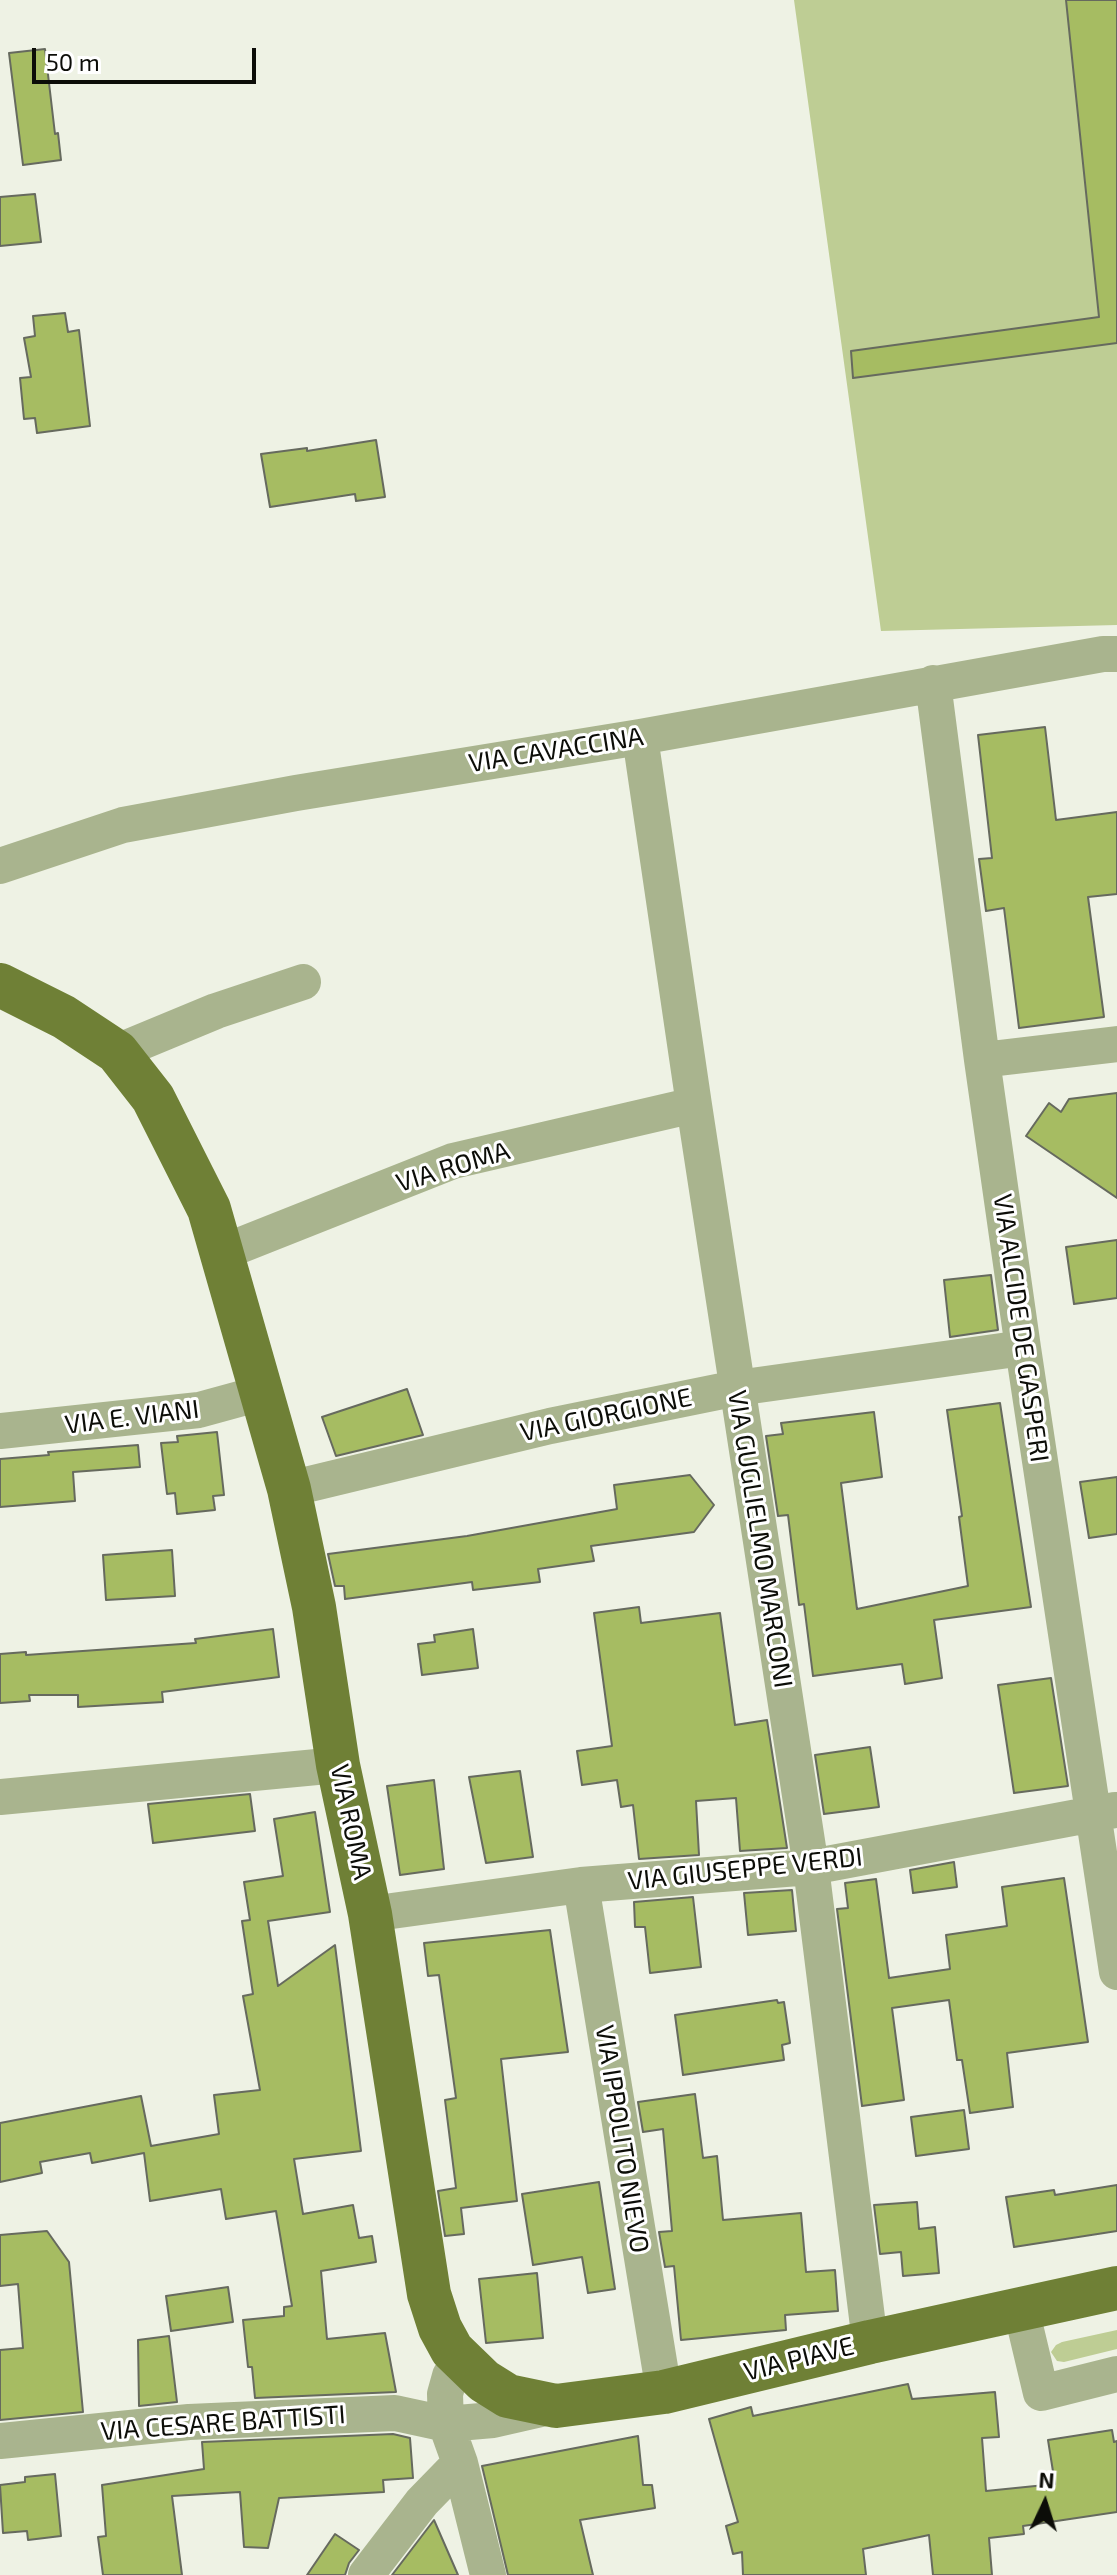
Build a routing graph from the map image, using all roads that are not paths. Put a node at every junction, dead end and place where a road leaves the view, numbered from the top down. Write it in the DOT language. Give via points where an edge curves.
graph roads {
  1 [pos="1117,654"];
  2 [pos="933,683"];
  3 [pos="640,737"];
  4 [pos="0,866"];
  5 [pos="303,982"];
  6 [pos="0,985"];
  7 [pos="1117,1044"];
  8 [pos="117,1052"];
  9 [pos="982,1060"];
  10 [pos="694,1105"];
  11 [pos="221,1253"];
  12 [pos="1023,1348"];
  13 [pos="737,1388"];
  14 [pos="261,1393"];
  15 [pos="0,1431"];
  16 [pos="289,1489"];
  17 [pos="338,1765"];
  18 [pos="0,1797"];
  19 [pos="1106,1812"];
  20 [pos="811,1867"];
  21 [pos="581,1885"];
  22 [pos="370,1914"];
  23 [pos="1117,1972"];
  24 [pos="1117,2288"];
  25 [pos="1021,2309"];
  26 [pos="870,2342"];
  27 [pos="473,2370"];
  28 [pos="1117,2374"];
  29 [pos="664,2392"];
  30 [pos="556,2406"];
  31 [pos="446,2424"];
  32 [pos="0,2441"];
  33 [pos="460,2463"];
  34 [pos="366,2575"];
  35 [pos="488,2575"];
  1 -- 2 [label="street, VIA CAVACCINA"];
  2 -- 3 [label="street, VIA CAVACCINA"];
  2 -- 9 [label="street, VIA ALCIDE DE GASPERI"];
  3 -- 4 [label="street, VIA CAVACCINA" via="123,825"];
  3 -- 10 [label="street, VIA GUGLIELMO MARCONI"];
  5 -- 8 [label="street"];
  6 -- 8 [label="main road, VIA ROMA" via="64,1017"];
  7 -- 9 [label="street"];
  8 -- 11 [label="main road, VIA ROMA" via="153,1098 209,1209"];
  9 -- 12 [label="street, VIA ALCIDE DE GASPERI"];
  10 -- 11 [label="street, VIA ROMA" via="453,1161"];
  10 -- 13 [label="street, VIA GUGLIELMO MARCONI"];
  11 -- 14 [label="main road, VIA ROMA"];
  12 -- 13 [label="street, VIA GIORGIONE"];
  12 -- 19 [label="street, VIA ALCIDE DE GASPERI"];
  13 -- 16 [label="street, VIA GIORGIONE" via="550,1426"];
  13 -- 20 [label="street, VIA GUGLIELMO MARCONI"];
  14 -- 15 [label="street, VIA E. VIANI" via="199,1410"];
  14 -- 16 [label="main road, VIA ROMA"];
  16 -- 17 [label="main road, VIA ROMA"];
  17 -- 18 [label="street"];
  17 -- 22 [label="main road, VIA ROMA"];
  19 -- 20 [label="street, VIA GIUSEPPE VERDI"];
  19 -- 23 [label="street, VIA ALCIDE DE GASPERI"];
  20 -- 21 [label="street, VIA GIUSEPPE VERDI"];
  20 -- 26 [label="street, VIA GUGLIELMO MARCONI"];
  21 -- 22 [label="street, VIA GIUSEPPE VERDI"];
  21 -- 29 [label="street, VIA IPPOLITO NIEVO"];
  22 -- 27 [label="main road, VIA ROMA" via="429,2294 452,2350"];
  24 -- 25 [label="main road, VIA PIAVE"];
  25 -- 26 [label="main road, VIA PIAVE"];
  25 -- 28 [label="street" via="1041,2393"];
  26 -- 29 [label="main road, VIA PIAVE"];
  27 -- 30 [label="main road, VIA PIAVE" via="508,2396"];
  27 -- 31 [label="street" via="450,2376"];
  29 -- 30 [label="main road, VIA PIAVE"];
  30 -- 31 [label="street, VIA CESARE BATTISTI"];
  31 -- 32 [label="street, VIA CESARE BATTISTI" via="395,2413 189,2422"];
  31 -- 33 [label="street"];
  33 -- 34 [label="street" via="422,2502"];
  33 -- 35 [label="street"];
}
